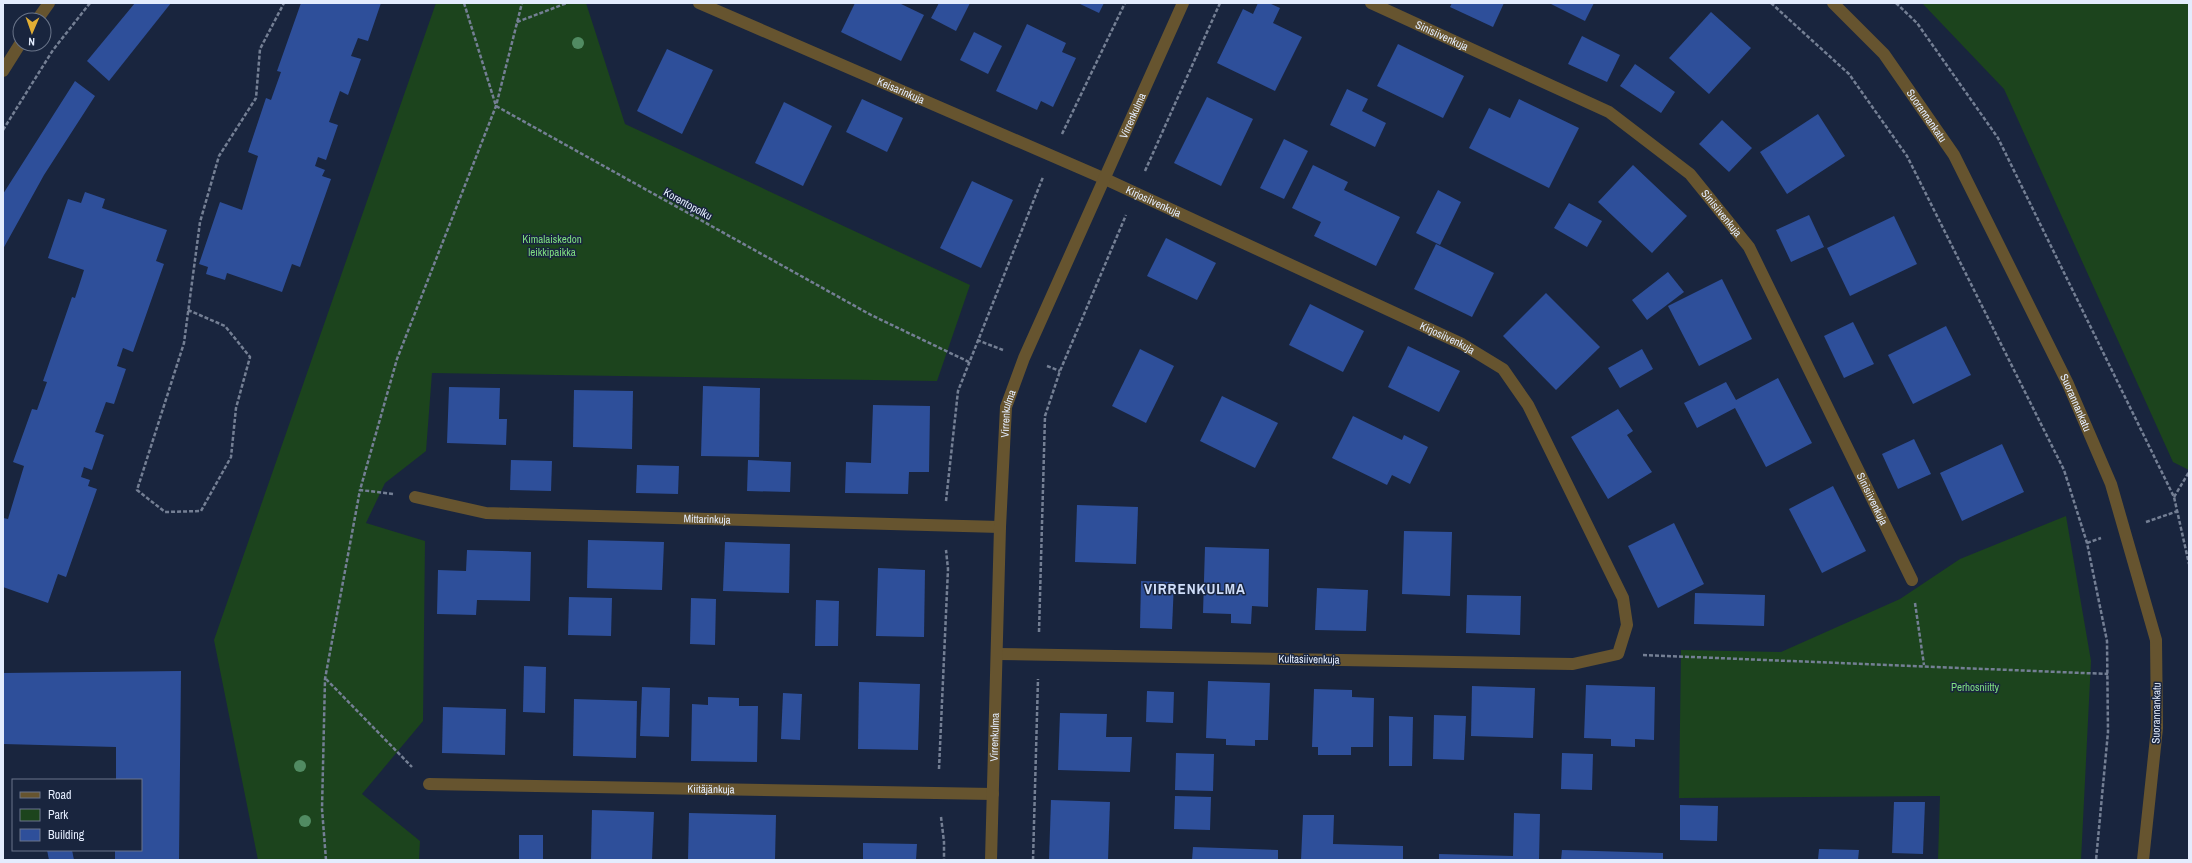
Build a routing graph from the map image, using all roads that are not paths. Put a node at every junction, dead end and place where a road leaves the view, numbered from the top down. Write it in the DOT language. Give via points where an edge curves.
graph roads {
  1 [pos="49,3"];
  2 [pos="699,3"];
  3 [pos="1183,3"];
  4 [pos="1371,3"];
  5 [pos="1833,3"];
  6 [pos="43,12"];
  7 [pos="15,52"];
  8 [pos="3,71"];
  9 [pos="1103,178"];
  10 [pos="415,497"];
  11 [pos="1000,527"];
  12 [pos="1912,580"];
  13 [pos="998,654"];
  14 [pos="1618,654"];
  15 [pos="429,784"];
  16 [pos="994,794"];
  17 [pos="991,860"];
  18 [pos="2143,860"];
  1 -- 6 [label="street"];
  2 -- 9 [label="street, Keisarinkuja"];
  3 -- 9 [label="street, Virrenkulma"];
  4 -- 12 [label="street, Sinisiivenkuja" via="1609,112 1690,174 1749,247"];
  5 -- 18 [label="street, Suorannankatu" via="1884,54 1954,155 2068,384 2111,484 2156,640 2157,728"];
  7 -- 8 [label="street"];
  9 -- 11 [label="street, Virrenkulma" via="1024,358 1006,407"];
  9 -- 14 [label="street, Kirjosiivenkuja" via="1462,344 1502,369 1528,405 1623,598 1627,625"];
  10 -- 11 [label="street, Mittarinkuja" via="486,513"];
  11 -- 13 [label="street, Virrenkulma"];
  13 -- 14 [label="street, Kultasiivenkuja" via="1573,664"];
  13 -- 16 [label="street, Virrenkulma"];
  15 -- 16 [label="street, Kiitäjänkuja"];
  16 -- 17 [label="street, Virrenkulma"];
}
